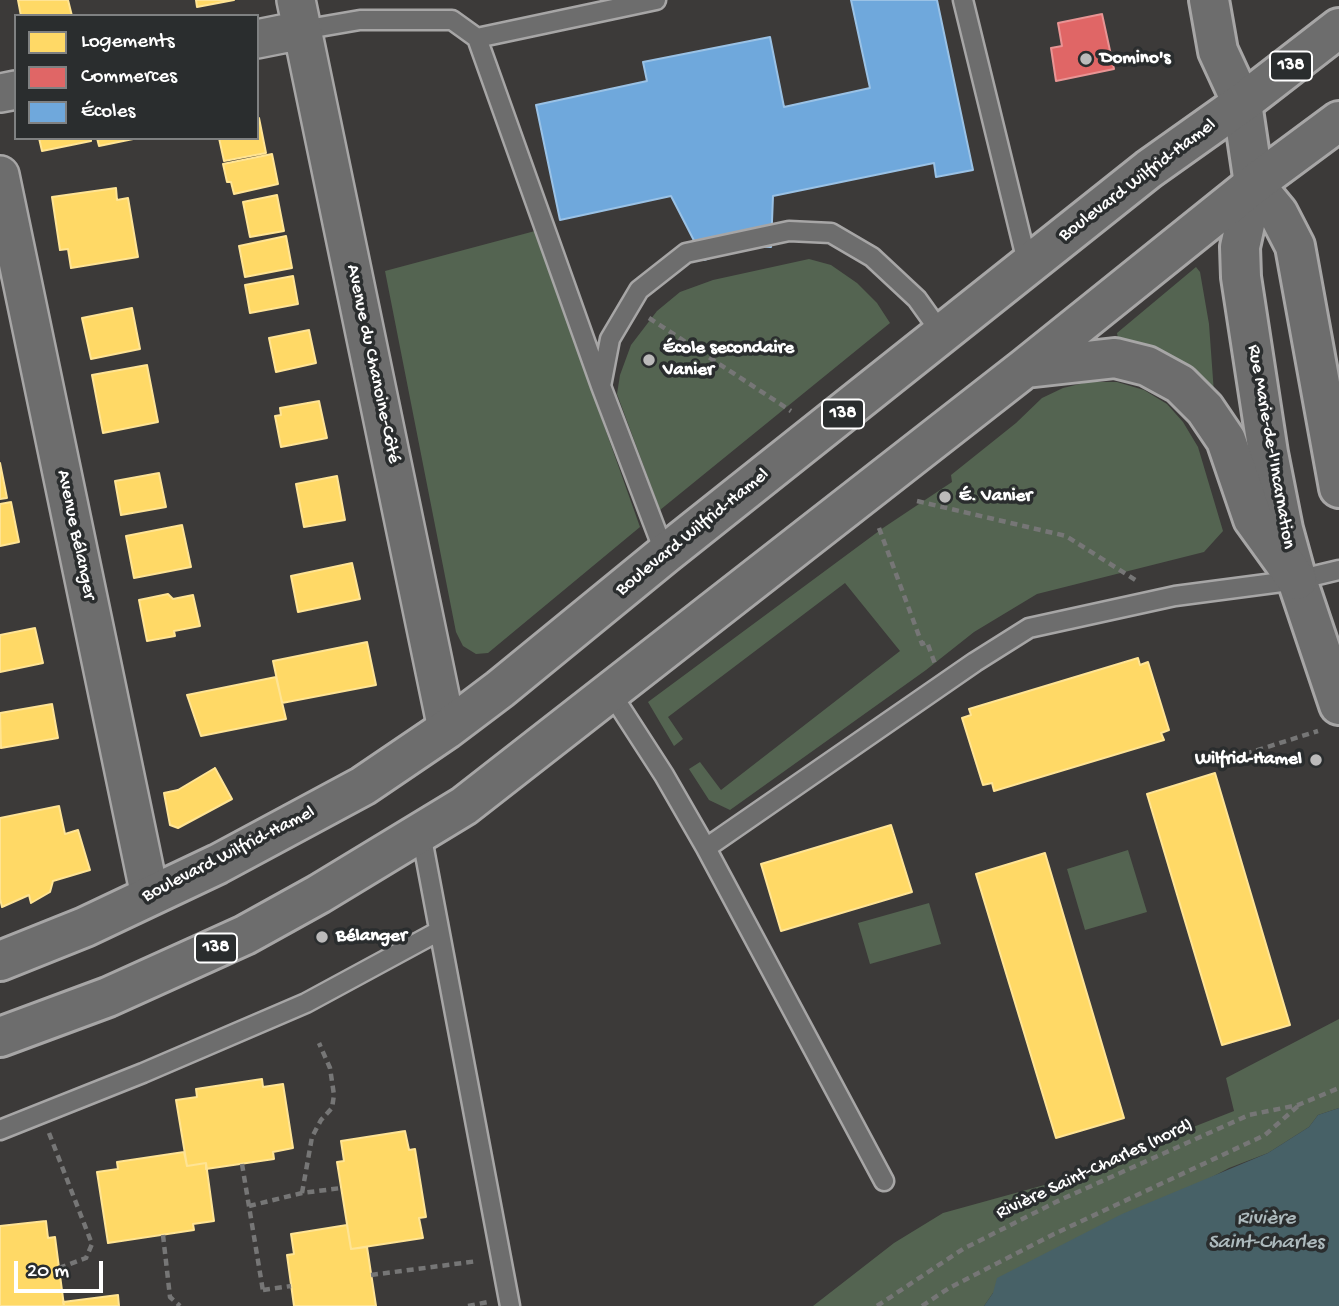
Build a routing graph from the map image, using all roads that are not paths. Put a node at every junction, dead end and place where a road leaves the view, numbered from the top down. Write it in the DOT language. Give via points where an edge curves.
graph roads {
  1 [pos="656,0"];
  2 [pos="963,0"];
  3 [pos="1209,0"];
  4 [pos="299,15"];
  5 [pos="1339,28"];
  6 [pos="259,38"];
  7 [pos="477,38"];
  8 [pos="1242,103"];
  9 [pos="1339,121"];
  10 [pos="0,174"];
  11 [pos="1255,184"];
  12 [pos="1028,266"];
  13 [pos="942,334"];
  14 [pos="1025,368"];
  15 [pos="601,386"];
  16 [pos="1339,488"];
  17 [pos="665,554"];
  18 [pos="1339,570"];
  19 [pos="1297,580"];
  20 [pos="611,693"];
  21 [pos="1333,717"];
  22 [pos="447,729"];
  23 [pos="421,833"];
  24 [pos="706,848"];
  25 [pos="150,896"];
  26 [pos="439,931"];
  27 [pos="0,961"];
  28 [pos="0,1037"];
  29 [pos="0,1130"];
  30 [pos="884,1181"];
  31 [pos="510,1306"];
  1 -- 7 [label="lane"];
  2 -- 12 [label="lane"];
  3 -- 8 [label="main road, Rue Marie-de-l'Incarnation" via="1218,51"];
  4 -- 6 [label="street"];
  4 -- 7 [label="lane" via="452,20"];
  4 -- 22 [label="street, Avenue du Chanoine-Côté"];
  5 -- 8 [label="main road, Boulevard Wilfrid-Hamel / 138"];
  7 -- 15 [label="lane"];
  8 -- 11 [label="main road, Rue Marie-de-l'Incarnation"];
  8 -- 12 [label="main road, Boulevard Wilfrid-Hamel / 138" via="1149,169"];
  9 -- 11 [label="main road, 138"];
  10 -- 25 [label="street, Avenue Bélanger"];
  11 -- 14 [label="main road, 138"];
  11 -- 16 [label="main road, Rue Marie-de-l'Incarnation" via="1278,213 1295,246"];
  11 -- 19 [label="main road, Rue Marie-de-l'Incarnation" via="1240,247 1241,277 1271,466"];
  12 -- 13 [label="main road, Boulevard Wilfrid-Hamel / 138"];
  13 -- 15 [label="lane" via="917,299 872,257 831,233 789,231 686,253 639,290 610,340"];
  13 -- 17 [label="main road, Boulevard Wilfrid-Hamel / 138"];
  14 -- 19 [label="main road" via="1115,358 1147,366 1180,384 1226,440 1252,519"];
  14 -- 20 [label="main road, 138"];
  15 -- 17 [label="lane"];
  17 -- 22 [label="main road, Boulevard Wilfrid-Hamel / 138"];
  18 -- 19 [label="lane"];
  19 -- 21 [label="main road, Rue Marie-de-l'Incarnation"];
  19 -- 24 [label="lane" via="1165,598 1029,628"];
  20 -- 23 [label="main road, 138" via="493,786"];
  20 -- 24 [label="lane"];
  22 -- 25 [label="main road, Boulevard Wilfrid-Hamel / 138" via="363,786"];
  23 -- 26 [label="lane"];
  23 -- 28 [label="main road, 138" via="245,935 108,997"];
  24 -- 30 [label="lane"];
  25 -- 27 [label="main road, Boulevard Wilfrid-Hamel / 138"];
  26 -- 29 [label="lane" via="306,1003"];
  26 -- 31 [label="lane"];
}
